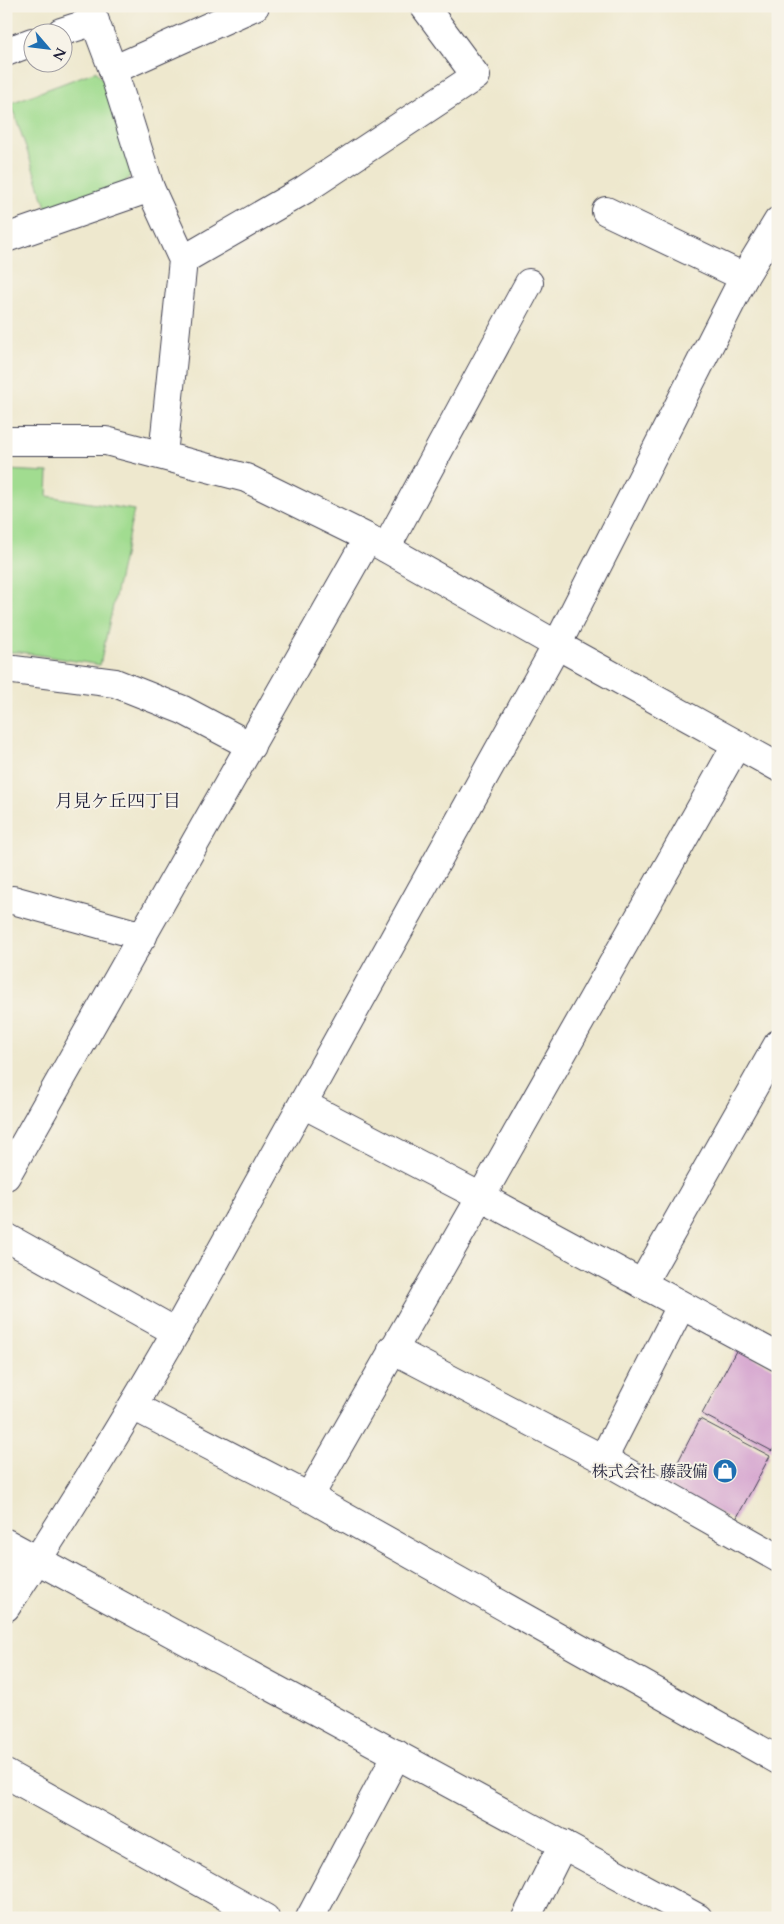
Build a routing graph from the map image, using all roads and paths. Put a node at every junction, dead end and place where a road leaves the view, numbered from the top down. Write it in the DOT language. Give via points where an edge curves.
graph roads {
  1 [pos="255,6"];
  2 [pos="424,6"];
  3 [pos="92,13"];
  4 [pos="72,25"];
  5 [pos="22,46"];
  6 [pos="6,52"];
  7 [pos="113,70"];
  8 [pos="150,188"];
  9 [pos="606,211"];
  10 [pos="778,221"];
  11 [pos="6,238"];
  12 [pos="183,260"];
  13 [pos="744,277"];
  14 [pos="530,283"];
  15 [pos="6,440"];
  16 [pos="164,455"];
  17 [pos="377,543"];
  18 [pos="557,645"];
  19 [pos="6,669"];
  20 [pos="737,744"];
  21 [pos="251,746"];
  22 [pos="778,767"];
  23 [pos="6,901"];
  24 [pos="143,936"];
  25 [pos="778,1044"];
  26 [pos="303,1104"];
  27 [pos="6,1176"];
  28 [pos="481,1197"];
  29 [pos="6,1237"];
  30 [pos="642,1284"];
  31 [pos="681,1306"];
  32 [pos="176,1332"];
  33 [pos="392,1349"];
  34 [pos="778,1356"];
  35 [pos="133,1406"];
  36 [pos="603,1459"];
  37 [pos="309,1497"];
  38 [pos="6,1543"];
  39 [pos="778,1558"];
  40 [pos="38,1560"];
  41 [pos="6,1565"];
  42 [pos="6,1607"];
  43 [pos="397,1754"];
  44 [pos="778,1760"];
  45 [pos="6,1774"];
  46 [pos="563,1844"];
  47 [pos="265,1918"];
  48 [pos="310,1918"];
  49 [pos="526,1918"];
  50 [pos="698,1918"];
  1 -- 7 [label="street"];
  2 -- 12 [label="street" via="476,76 304,190"];
  3 -- 4 [label="street"];
  3 -- 7 [label="street"];
  5 -- 6 [label="street"];
  7 -- 8 [label="street"];
  8 -- 11 [label="street"];
  8 -- 12 [label="street"];
  9 -- 13 [label="street"];
  10 -- 13 [label="street"];
  12 -- 16 [label="street"];
  13 -- 18 [label="street"];
  14 -- 17 [label="street"];
  15 -- 16 [label="street" via="106,441"];
  16 -- 17 [label="street" via="246,478"];
  17 -- 18 [label="street"];
  17 -- 21 [label="street"];
  18 -- 20 [label="street"];
  18 -- 26 [label="street"];
  19 -- 21 [label="street" via="115,683 183,710"];
  20 -- 22 [label="street"];
  20 -- 28 [label="street"];
  21 -- 24 [label="street"];
  23 -- 24 [label="street" via="13,900"];
  24 -- 27 [label="street"];
  25 -- 30 [label="street"];
  26 -- 28 [label="street"];
  26 -- 32 [label="street"];
  28 -- 30 [label="street"];
  28 -- 33 [label="street"];
  29 -- 32 [label="street"];
  30 -- 31 [label="street"];
  31 -- 34 [label="street"];
  31 -- 36 [label="street"];
  32 -- 35 [label="street"];
  33 -- 36 [label="street"];
  33 -- 37 [label="street"];
  35 -- 37 [label="street"];
  35 -- 40 [label="street"];
  36 -- 39 [label="street"];
  37 -- 44 [label="street"];
  38 -- 40 [label="street"];
  40 -- 41 [label="street"];
  40 -- 42 [label="street"];
  40 -- 43 [label="street"];
  43 -- 46 [label="street"];
  43 -- 48 [label="street"];
  45 -- 47 [label="street"];
  46 -- 49 [label="street"];
  46 -- 50 [label="street"];
}
